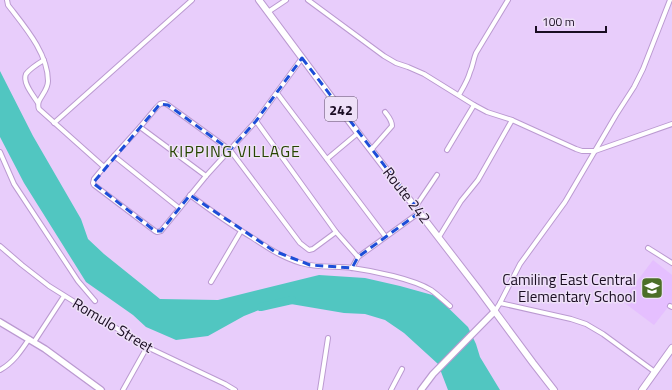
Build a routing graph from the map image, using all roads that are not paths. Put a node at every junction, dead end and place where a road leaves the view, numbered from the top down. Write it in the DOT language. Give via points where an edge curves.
graph roads {
  1 [pos="7,0"];
  2 [pos="192,0"];
  3 [pos="259,0"];
  4 [pos="286,0"];
  5 [pos="308,0"];
  6 [pos="508,0"];
  7 [pos="670,0"];
  8 [pos="268,12"];
  9 [pos="302,58"];
  10 [pos="44,60"];
  11 [pos="277,93"];
  12 [pos="459,95"];
  13 [pos="38,103"];
  14 [pos="474,105"];
  15 [pos="385,112"];
  16 [pos="512,120"];
  17 [pos="256,122"];
  18 [pos="54,123"];
  19 [pos="672,124"];
  20 [pos="140,127"];
  21 [pos="358,132"];
  22 [pos="230,150"];
  23 [pos="372,150"];
  24 [pos="447,150"];
  25 [pos="595,151"];
  26 [pos="0,152"];
  27 [pos="114,156"];
  28 [pos="326,159"];
  29 [pos="104,167"];
  30 [pos="437,175"];
  31 [pos="206,176"];
  32 [pos="190,196"];
  33 [pos="179,208"];
  34 [pos="418,209"];
  35 [pos="241,231"];
  36 [pos="336,232"];
  37 [pos="385,236"];
  38 [pos="439,237"];
  39 [pos="0,246"];
  40 [pos="648,248"];
  41 [pos="358,257"];
  42 [pos="672,263"];
  43 [pos="352,268"];
  44 [pos="211,282"];
  45 [pos="64,296"];
  46 [pos="95,301"];
  47 [pos="500,303"];
  48 [pos="450,306"];
  49 [pos="495,311"];
  50 [pos="0,322"];
  51 [pos="328,338"];
  52 [pos="31,341"];
  53 [pos="147,348"];
  54 [pos="672,348"];
  55 [pos="402,368"];
  56 [pos="0,370"];
  57 [pos="655,372"];
  58 [pos="225,384"];
  59 [pos="101,390"];
  60 [pos="123,390"];
  61 [pos="222,390"];
  62 [pos="235,390"];
  63 [pos="320,390"];
  64 [pos="392,390"];
  65 [pos="421,390"];
  66 [pos="554,390"];
  67 [pos="642,390"];
  1 -- 10 [label="street"];
  2 -- 18 [label="street"];
  3 -- 8 [label="main road, Route 242 / 242"];
  4 -- 8 [label="street"];
  5 -- 12 [label="street" via="384,56 424,74"];
  6 -- 12 [label="street" via="476,53"];
  7 -- 25 [label="street" via="639,78"];
  8 -- 9 [label="main road, Route 242 / 242"];
  9 -- 11 [label="street"];
  9 -- 21 [label="main road, Route 242 / 242"];
  10 -- 13 [label="street" via="48,82"];
  10 -- 13 [label="street" via="26,75 30,91"];
  11 -- 17 [label="street"];
  11 -- 28 [label="street"];
  12 -- 14 [label="street"];
  13 -- 18 [label="street" via="39,109"];
  14 -- 16 [label="street"];
  14 -- 24 [label="street"];
  15 -- 23 [label="street" via="391,119 392,126"];
  16 -- 25 [label="street" via="576,149"];
  16 -- 38 [label="street" via="478,180 461,200"];
  17 -- 22 [label="street"];
  17 -- 36 [label="street"];
  18 -- 29 [label="street"];
  19 -- 25 [label="street"];
  20 -- 22 [label="street" via="156,108 164,103"];
  20 -- 27 [label="street"];
  20 -- 31 [label="street"];
  21 -- 23 [label="main road, Route 242 / 242"];
  21 -- 28 [label="street"];
  22 -- 31 [label="street"];
  22 -- 36 [label="street" via="305,248 313,249"];
  23 -- 34 [label="main road, Route 242 / 242"];
  25 -- 47 [label="street" via="564,202 520,264"];
  26 -- 46 [label="street" via="14,184 78,282"];
  27 -- 29 [label="street"];
  27 -- 33 [label="street"];
  28 -- 37 [label="street"];
  29 -- 33 [label="street" via="94,179 94,185 155,231 162,231"];
  30 -- 34 [label="street"];
  31 -- 32 [label="street"];
  32 -- 33 [label="street"];
  32 -- 35 [label="street"];
  34 -- 37 [label="street"];
  34 -- 38 [label="main road, Route 242 / 242"];
  35 -- 43 [label="street" via="293,261"];
  35 -- 44 [label="street"];
  36 -- 41 [label="street"];
  37 -- 41 [label="street"];
  38 -- 49 [label="main road, Route 242 / 242"];
  39 -- 45 [label="street, Romulo Street"];
  40 -- 42 [label="street"];
  41 -- 43 [label="street"];
  43 -- 48 [label="street" via="412,282 430,290"];
  45 -- 52 [label="street"];
  45 -- 53 [label="street, Romulo Street"];
  47 -- 49 [label="street"];
  47 -- 57 [label="street" via="586,324"];
  49 -- 65 [label="street" via="433,374"];
  49 -- 66 [label="main road, Route 242 / 242"];
  50 -- 52 [label="street"];
  51 -- 63 [label="street"];
  52 -- 56 [label="street"];
  52 -- 59 [label="street"];
  53 -- 58 [label="street, Romulo Street"];
  53 -- 60 [label="street"];
  54 -- 57 [label="main road"];
  55 -- 64 [label="street"];
  57 -- 67 [label="main road"];
  58 -- 61 [label="street"];
  58 -- 62 [label="street, Romulo Street"];
}
